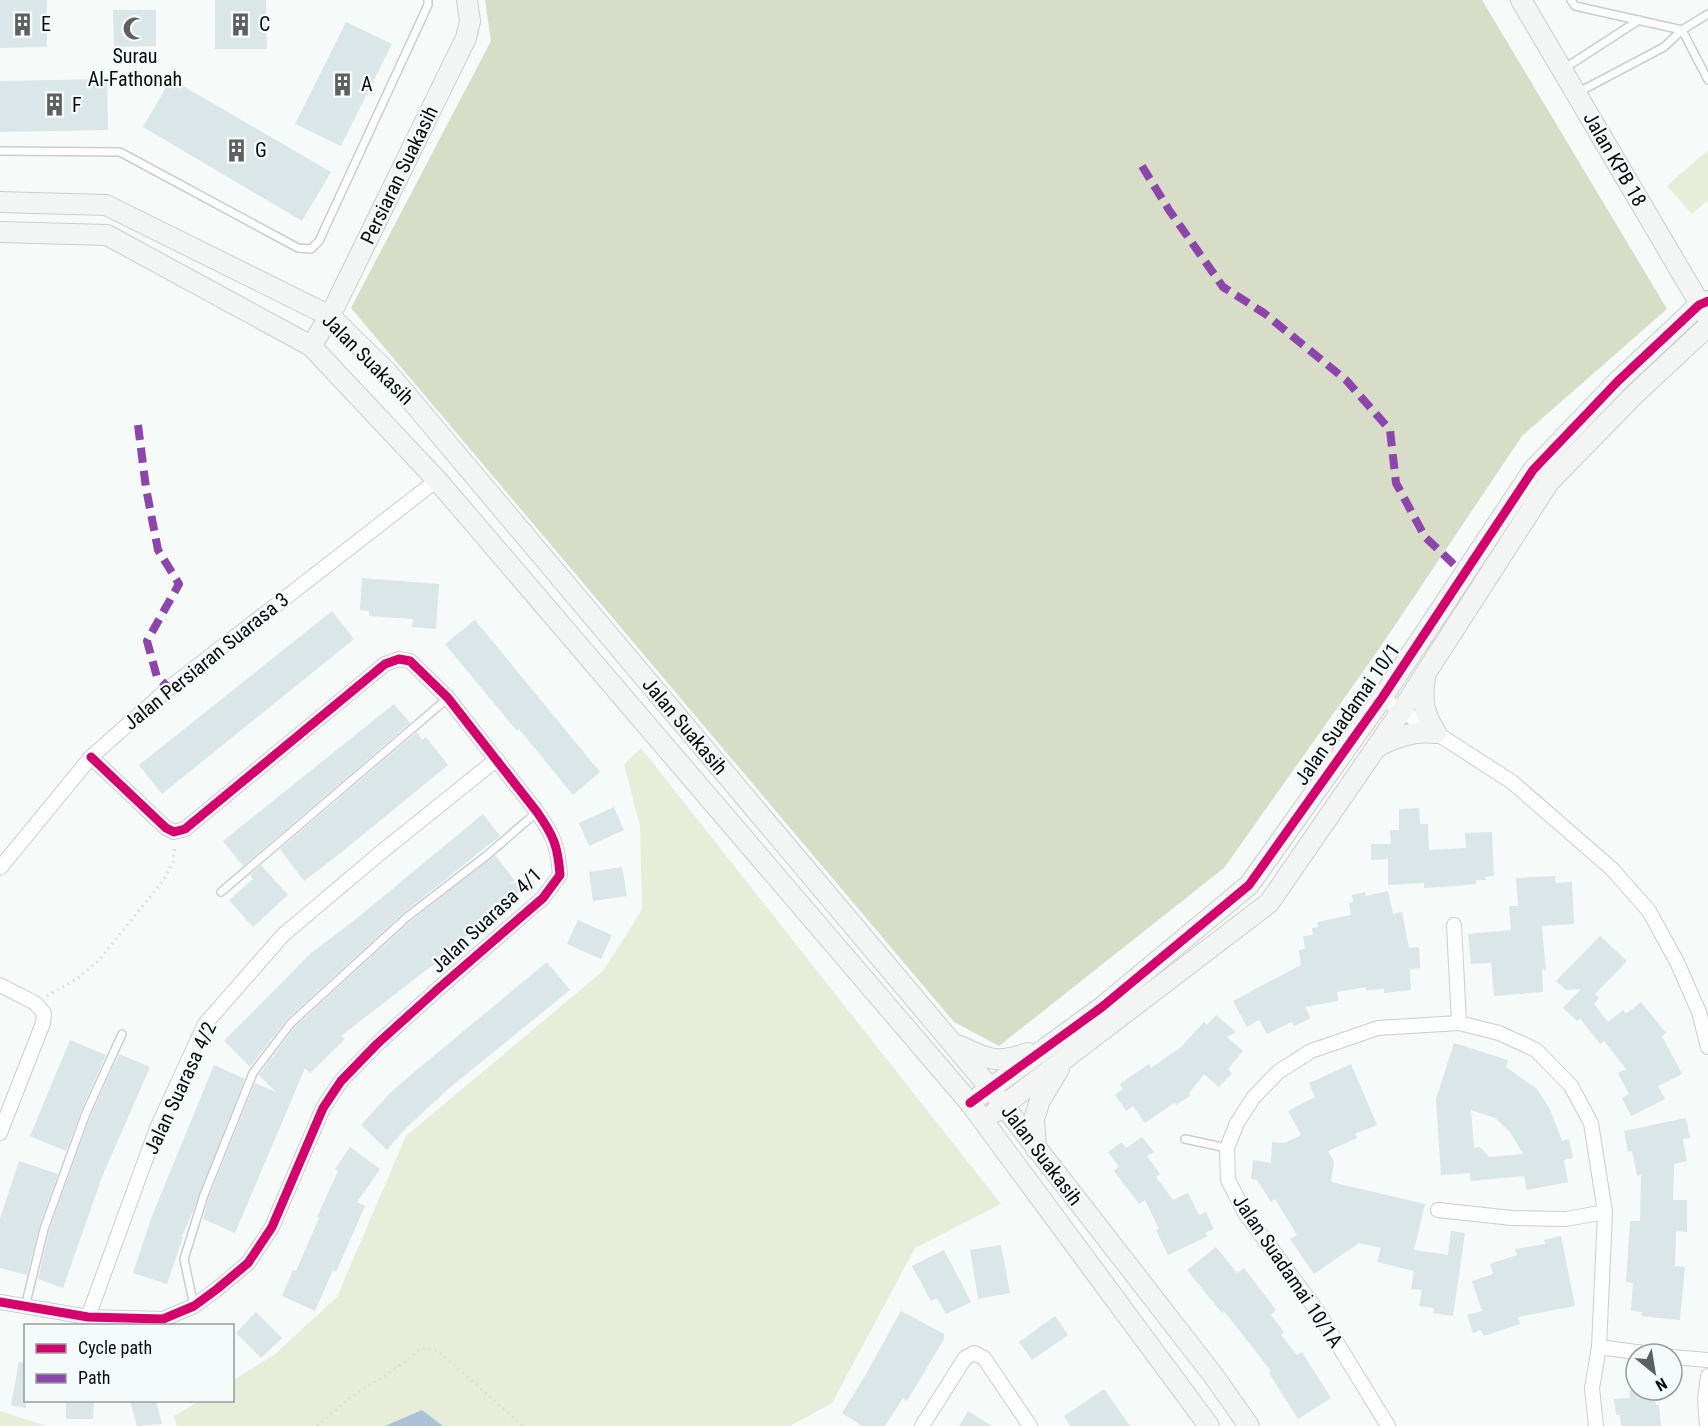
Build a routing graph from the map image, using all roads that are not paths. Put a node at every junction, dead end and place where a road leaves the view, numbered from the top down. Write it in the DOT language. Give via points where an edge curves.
graph roads {
  1 [pos="428,0"];
  2 [pos="467,0"];
  3 [pos="1521,0"];
  4 [pos="1571,0"];
  5 [pos="1708,14"];
  6 [pos="1639,20"];
  7 [pos="1682,30"];
  8 [pos="1563,70"];
  9 [pos="1708,80"];
  10 [pos="1577,93"];
  11 [pos="0,151"];
  12 [pos="0,202"];
  13 [pos="0,232"];
  14 [pos="1705,308"];
  15 [pos="330,316"];
  16 [pos="1708,326"];
  17 [pos="311,346"];
  18 [pos="437,480"];
  19 [pos="1425,674"];
  20 [pos="448,698"];
  21 [pos="1382,698"];
  22 [pos="1402,710"];
  23 [pos="1436,734"];
  24 [pos="1375,748"];
  25 [pos="91,757"];
  26 [pos="496,759"];
  27 [pos="537,812"];
  28 [pos="0,868"];
  29 [pos="221,892"];
  30 [pos="1454,925"];
  31 [pos="0,986"];
  32 [pos="1704,1008"];
  33 [pos="1459,1023"];
  34 [pos="122,1034"];
  35 [pos="952,1042"];
  36 [pos="1050,1045"];
  37 [pos="1708,1047"];
  38 [pos="1065,1059"];
  39 [pos="990,1088"];
  40 [pos="970,1103"];
  41 [pos="1004,1106"];
  42 [pos="983,1121"];
  43 [pos="0,1134"];
  44 [pos="1185,1138"];
  45 [pos="1227,1148"];
  46 [pos="1036,1149"];
  47 [pos="1438,1210"];
  48 [pos="1605,1212"];
  49 [pos="0,1302"];
  50 [pos="194,1306"];
  51 [pos="25,1307"];
  52 [pos="87,1317"];
  53 [pos="1599,1347"];
  54 [pos="1624,1350"];
  55 [pos="1684,1358"];
  56 [pos="1708,1360"];
  57 [pos="1708,1376"];
  58 [pos="922,1426"];
  59 [pos="1030,1426"];
  60 [pos="1209,1426"];
  61 [pos="1249,1426"];
  62 [pos="1388,1426"];
  63 [pos="1596,1426"];
  64 [pos="1707,1426"];
  1 -- 11 [label="lane" via="319,241 311,249 298,248 120,152"];
  2 -- 15 [label="main road, Persiaran Suakasih" via="470,21 466,38"];
  3 -- 8 [label="main road, Jalan KPB 18"];
  4 -- 6 [label="lane" via="1575,6"];
  5 -- 7 [label="lane"];
  6 -- 7 [label="lane"];
  6 -- 8 [label="lane"];
  7 -- 9 [label="lane"];
  7 -- 10 [label="lane" via="1664,47"];
  8 -- 10 [label="main road, Jalan KPB 18"];
  10 -- 14 [label="main road, Jalan KPB 18"];
  12 -- 15 [label="main road, Jalan Suakasih" via="106,204"];
  13 -- 17 [label="main road, Jalan Suakasih" via="107,235"];
  14 -- 21 [label="main road, Jalan Suadamai 10/1" via="1618,381 1533,470"];
  15 -- 17 [label="main road, Persiaran Suakasih"];
  15 -- 35 [label="main road, Jalan Suakasih" via="388,373"];
  16 -- 19 [label="main road, Jalan Suadamai 10/1" via="1549,482"];
  17 -- 18 [label="main road, Jalan Suakasih"];
  18 -- 25 [label="street, Jalan Persiaran Suarasa 3" via="169,688"];
  18 -- 40 [label="main road, Jalan Suakasih"];
  19 -- 22 [label="main road, Jalan Suadamai 10/1"];
  19 -- 23 [label="main road" via="1422,698"];
  20 -- 25 [label="street, Jalan Suarasa 4/1" via="410,661 399,659 385,664 185,829 174,832"];
  20 -- 26 [label="street, Jalan Suarasa 4/1"];
  20 -- 29 [label="lane"];
  21 -- 22 [label="street, Jalan Suadamai 10/1"];
  21 -- 36 [label="main road, Jalan Suadamai 10/1" via="1249,885"];
  22 -- 23 [label="street, Jalan Suadamai 10/1"];
  22 -- 24 [label="main road, Jalan Suadamai 10/1"];
  23 -- 24 [label="main road" via="1399,736"];
  23 -- 32 [label="street, Jalan Suadamai 10/1" via="1512,782 1612,869 1649,911"];
  24 -- 38 [label="main road, Jalan Suadamai 10/1" via="1269,903"];
  25 -- 28 [label="street, Jalan Persiaran Suarasa 3"];
  26 -- 27 [label="street, Jalan Suarasa 4/1"];
  26 -- 52 [label="street, Jalan Suarasa 4/2" via="283,935 205,1024 158,1128"];
  27 -- 50 [label="lane" via="399,924 291,1023 253,1073 204,1195 184,1259"];
  27 -- 50 [label="street, Jalan Suarasa 4/1" via="558,850 560,876 543,898 421,1004 341,1081 322,1108 272,1227 248,1263"];
  30 -- 33 [label="street"];
  31 -- 43 [label="street" via="35,1003 44,1013"];
  32 -- 37 [label="street, Jalan Suadamai 10/1"];
  33 -- 45 [label="street, Jalan Suadamai 10/1A" via="1378,1028 1311,1051 1278,1072 1253,1098"];
  33 -- 48 [label="street, Jalan Suadamai 10/1A" via="1499,1033 1536,1050 1571,1086 1591,1123"];
  34 -- 51 [label="lane" via="86,1113 44,1229"];
  35 -- 36 [label="main road" via="981,1057 1007,1061"];
  35 -- 39 [label="main road, Jalan Suakasih"];
  36 -- 39 [label="main road, Jalan Suadamai 10/1"];
  38 -- 41 [label="main road, Jalan Suadamai 10/1"];
  38 -- 46 [label="main road" via="1040,1100 1034,1119"];
  39 -- 40 [label="main road, Jalan Suadamai 10/1"];
  39 -- 41 [label="main road, Jalan Suakasih"];
  40 -- 42 [label="main road, Jalan Suakasih"];
  41 -- 42 [label="main road, Jalan Suadamai 10/1"];
  41 -- 46 [label="main road, Jalan Suakasih"];
  42 -- 60 [label="main road, Jalan Suakasih"];
  44 -- 45 [label="lane"];
  45 -- 62 [label="street, Jalan Suadamai 10/1A" via="1228,1180 1245,1213 1318,1312"];
  46 -- 61 [label="main road, Jalan Suakasih"];
  47 -- 48 [label="street" via="1566,1219"];
  48 -- 53 [label="street, Jalan Suadamai 10/1A"];
  49 -- 51 [label="street, Jalan Suarasa 4/1"];
  50 -- 52 [label="street, Jalan Suarasa 4/1" via="163,1319"];
  51 -- 52 [label="street, Jalan Suarasa 4/1"];
  53 -- 54 [label="street"];
  53 -- 63 [label="street, Jalan Suadamai 10/1A" via="1592,1388"];
  55 -- 56 [label="street"];
  57 -- 64 [label="street"];
  58 -- 59 [label="street" via="965,1358 974,1353 984,1358"];
}
